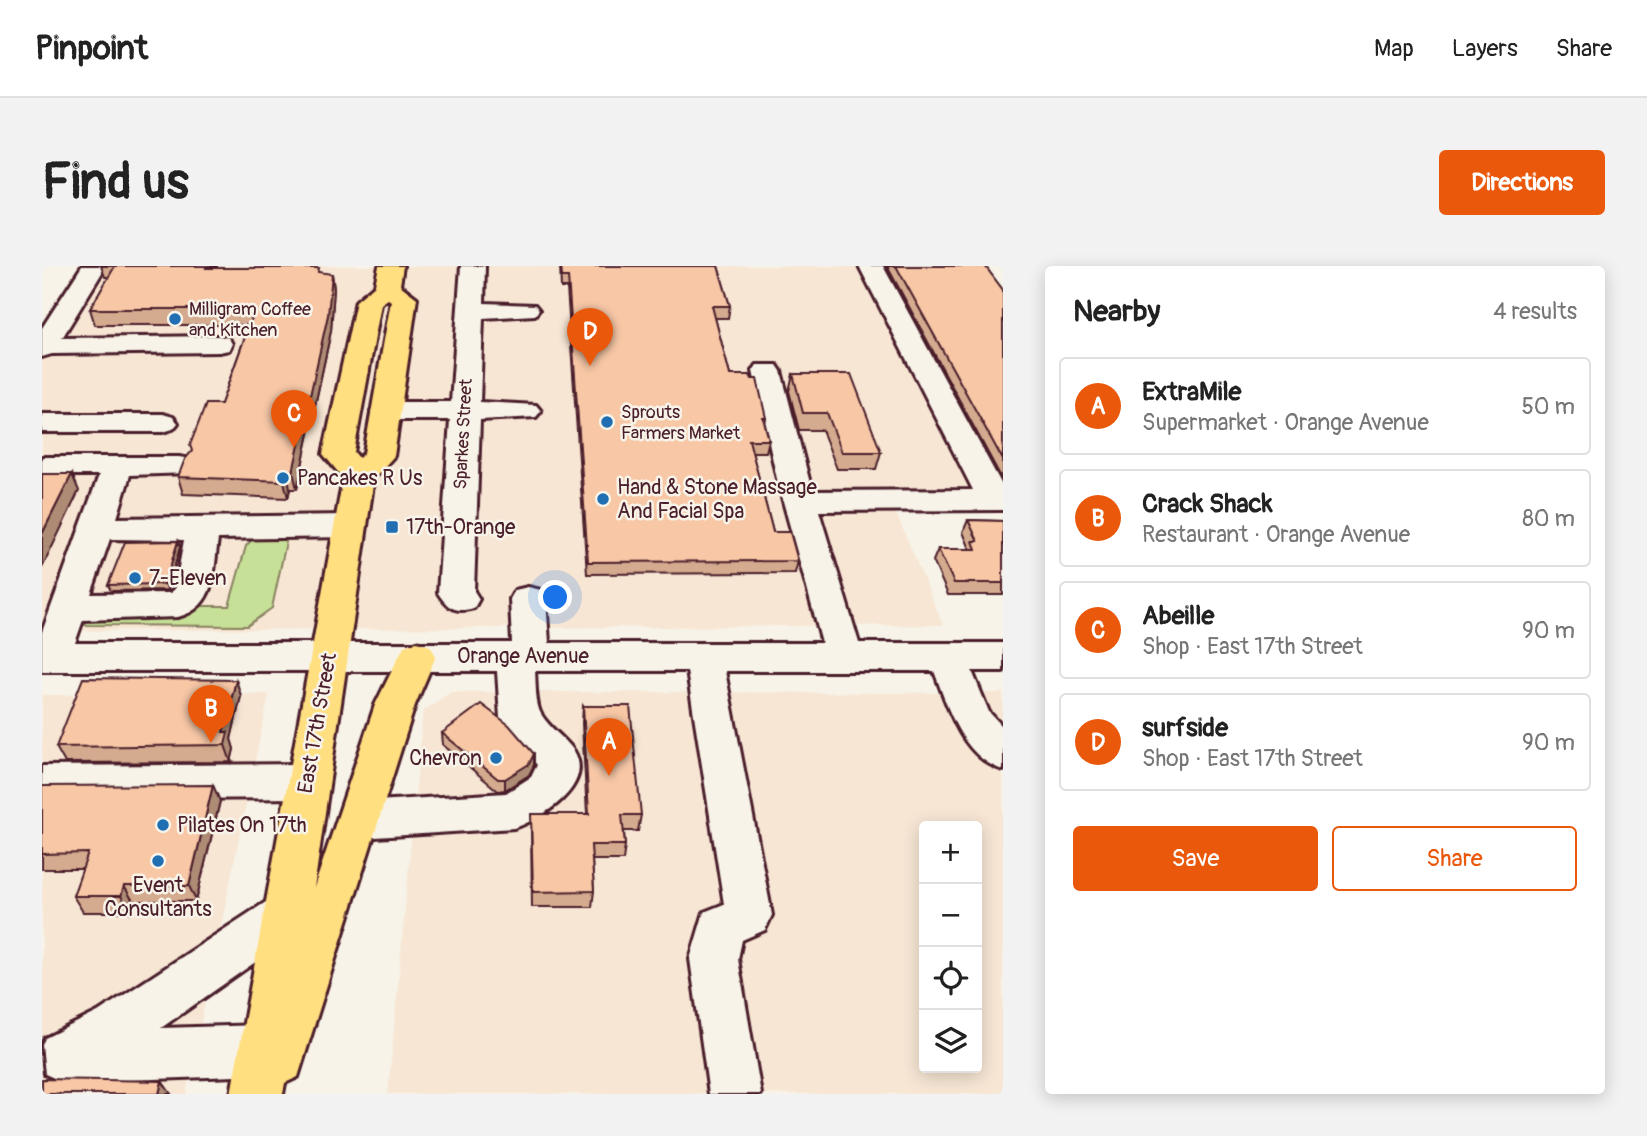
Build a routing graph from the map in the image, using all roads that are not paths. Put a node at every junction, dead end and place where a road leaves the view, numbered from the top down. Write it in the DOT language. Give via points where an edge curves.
graph roads {
  1 [pos="94,266"];
  2 [pos="473,266"];
  3 [pos="871,266"];
  4 [pos="389,277"];
  5 [pos="526,310"];
  6 [pos="470,311"];
  7 [pos="219,344"];
  8 [pos="43,347"];
  9 [pos="358,356"];
  10 [pos="767,371"];
  11 [pos="386,411"];
  12 [pos="526,411"];
  13 [pos="463,412"];
  14 [pos="42,423"];
  15 [pos="163,423"];
  16 [pos="42,466"];
  17 [pos="118,466"];
  18 [pos="179,466"];
  19 [pos="359,476"];
  20 [pos="923,477"];
  21 [pos="796,490"];
  22 [pos="999,500"];
  23 [pos="351,526"];
  24 [pos="96,528"];
  25 [pos="203,529"];
  26 [pos="461,599"];
  27 [pos="528,599"];
  28 [pos="68,611"];
  29 [pos="844,655"];
  30 [pos="330,656"];
  31 [pos="417,656"];
  32 [pos="523,656"];
  33 [pos="47,657"];
  34 [pos="948,657"];
  35 [pos="1003,657"];
  36 [pos="705,658"];
  37 [pos="1003,754"];
  38 [pos="307,781"];
  39 [pos="42,783"];
  40 [pos="360,820"];
  41 [pos="285,915"];
  42 [pos="52,1057"];
  43 [pos="263,1079"];
  44 [pos="735,1094"];
  1 -- 8 [label="street"];
  2 -- 6 [label="street, Sparkes Street"];
  3 -- 22 [label="street"];
  4 -- 9 [label="main road, East 17th Street" via="369,301"];
  4 -- 11 [label="main road, East 17th Street" via="404,298"];
  5 -- 6 [label="street"];
  6 -- 13 [label="street, Sparkes Street"];
  7 -- 8 [label="street"];
  9 -- 11 [label="main road" via="373,396"];
  9 -- 19 [label="main road, East 17th Street" via="338,454"];
  10 -- 21 [label="street"];
  11 -- 13 [label="street"];
  11 -- 19 [label="main road, East 17th Street" via="379,456"];
  12 -- 13 [label="street"];
  13 -- 26 [label="street, Sparkes Street" via="456,593"];
  14 -- 15 [label="street"];
  16 -- 17 [label="street"];
  17 -- 18 [label="street"];
  17 -- 24 [label="street"];
  19 -- 23 [label="main road, East 17th Street"];
  20 -- 21 [label="street"];
  21 -- 22 [label="street"];
  21 -- 29 [label="street"];
  23 -- 25 [label="street"];
  23 -- 30 [label="main road, East 17th Street"];
  24 -- 25 [label="street"];
  24 -- 28 [label="street"];
  25 -- 28 [label="street" via="192,595 178,605"];
  27 -- 32 [label="street"];
  28 -- 33 [label="street"];
  29 -- 34 [label="street, Orange Avenue"];
  29 -- 36 [label="street, Orange Avenue"];
  30 -- 31 [label="street, Orange Avenue"];
  30 -- 33 [label="street, Orange Avenue"];
  30 -- 38 [label="main road, East 17th Street"];
  31 -- 32 [label="street, Orange Avenue"];
  31 -- 40 [label="main road" via="395,705"];
  32 -- 36 [label="street, Orange Avenue"];
  32 -- 40 [label="street" via="520,718 558,761 557,774 546,789 514,810"];
  34 -- 35 [label="street, Orange Avenue"];
  34 -- 37 [label="street" via="972,720"];
  36 -- 44 [label="street" via="749,915 721,927 714,959"];
  38 -- 39 [label="street"];
  38 -- 41 [label="main road, East 17th Street"];
  40 -- 43 [label="main road"];
  41 -- 42 [label="street" via="116,1029"];
  41 -- 43 [label="main road, East 17th Street"];
  42 -- 43 [label="street"];
}
